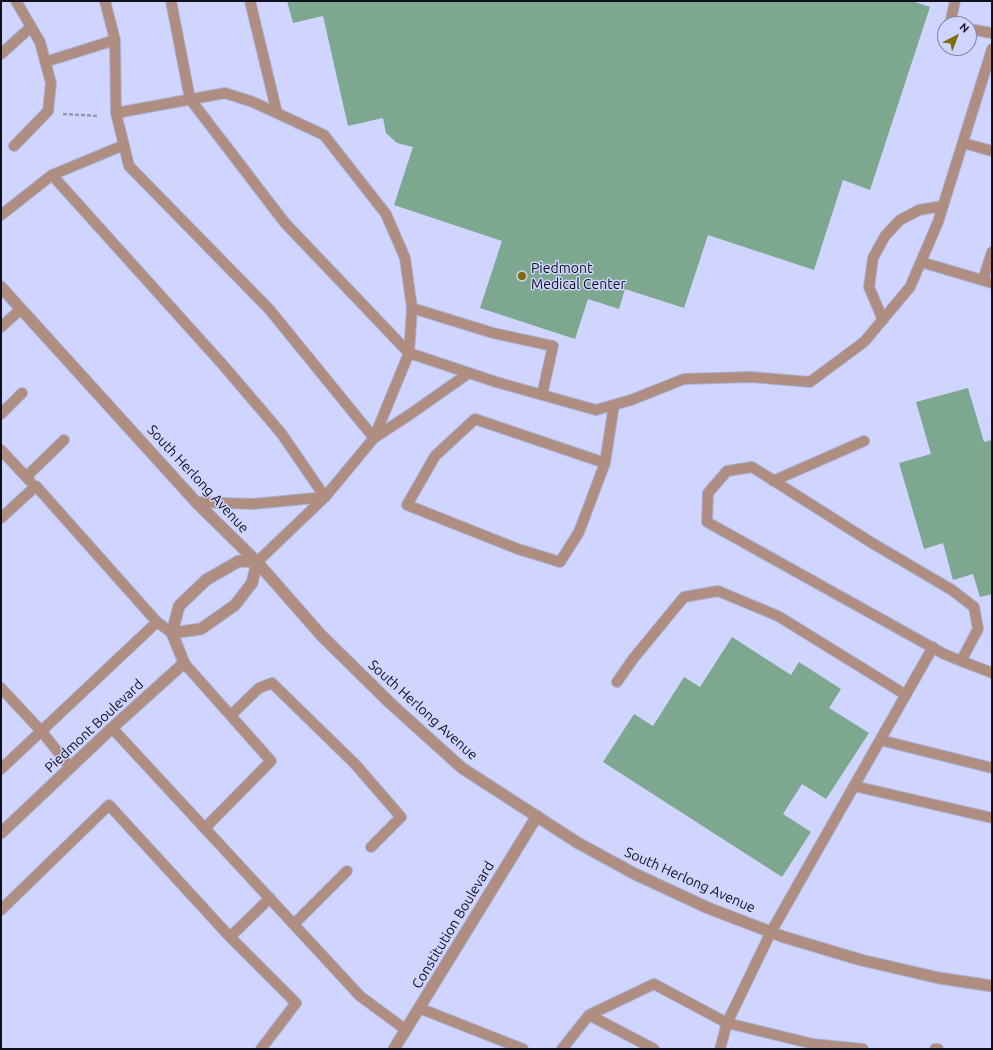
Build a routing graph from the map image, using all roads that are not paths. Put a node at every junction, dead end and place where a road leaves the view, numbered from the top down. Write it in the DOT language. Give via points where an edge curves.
graph roads {
  1 [pos="16,1"];
  2 [pos="105,1"];
  3 [pos="171,1"];
  4 [pos="250,1"];
  5 [pos="956,1"];
  6 [pos="952,16"];
  7 [pos="31,27"];
  8 [pos="977,30"];
  9 [pos="992,33"];
  10 [pos="115,40"];
  11 [pos="992,49"];
  12 [pos="1,54"];
  13 [pos="45,62"];
  14 [pos="190,99"];
  15 [pos="116,112"];
  16 [pos="277,113"];
  17 [pos="963,143"];
  18 [pos="124,145"];
  19 [pos="14,146"];
  20 [pos="992,151"];
  21 [pos="52,175"];
  22 [pos="943,206"];
  23 [pos="1,215"];
  24 [pos="992,252"];
  25 [pos="921,262"];
  26 [pos="988,282"];
  27 [pos="1,287"];
  28 [pos="412,308"];
  29 [pos="20,309"];
  30 [pos="883,320"];
  31 [pos="1,327"];
  32 [pos="409,352"];
  33 [pos="469,373"];
  34 [pos="22,393"];
  35 [pos="542,395"];
  36 [pos="614,405"];
  37 [pos="1,414"];
  38 [pos="374,438"];
  39 [pos="64,440"];
  40 [pos="864,441"];
  41 [pos="1,450"];
  42 [pos="605,464"];
  43 [pos="26,477"];
  44 [pos="774,481"];
  45 [pos="36,486"];
  46 [pos="325,497"];
  47 [pos="196,502"];
  48 [pos="1,518"];
  49 [pos="257,562"];
  50 [pos="158,622"];
  51 [pos="172,633"];
  52 [pos="933,647"];
  53 [pos="961,661"];
  54 [pos="184,663"];
  55 [pos="992,673"];
  56 [pos="616,682"];
  57 [pos="1,688"];
  58 [pos="906,696"];
  59 [pos="230,715"];
  60 [pos="112,728"];
  61 [pos="42,732"];
  62 [pos="880,740"];
  63 [pos="70,767"];
  64 [pos="992,768"];
  65 [pos="1,769"];
  66 [pos="854,786"];
  67 [pos="537,816"];
  68 [pos="992,818"];
  69 [pos="204,828"];
  70 [pos="1,833"];
  71 [pos="371,847"];
  72 [pos="347,871"];
  73 [pos="270,898"];
  74 [pos="1,910"];
  75 [pos="294,924"];
  76 [pos="771,932"];
  77 [pos="230,937"];
  78 [pos="992,986"];
  79 [pos="419,1008"];
  80 [pos="589,1015"];
  81 [pos="728,1023"];
  82 [pos="406,1030"];
  83 [pos="261,1049"];
  84 [pos="394,1049"];
  85 [pos="523,1049"];
  86 [pos="562,1049"];
  87 [pos="654,1049"];
  88 [pos="720,1049"];
  89 [pos="863,1049"];
  1 -- 7 [label="lane"];
  2 -- 10 [label="lane"];
  3 -- 14 [label="lane"];
  4 -- 16 [label="lane"];
  5 -- 6 [label="lane"];
  7 -- 12 [label="lane"];
  7 -- 13 [label="lane" via="40,42"];
  8 -- 9 [label="lane"];
  10 -- 13 [label="lane"];
  10 -- 15 [label="lane"];
  11 -- 17 [label="lane"];
  13 -- 19 [label="lane" via="51,83 48,111"];
  14 -- 15 [label="lane"];
  14 -- 16 [label="lane" via="225,92"];
  14 -- 32 [label="lane" via="285,223"];
  15 -- 18 [label="lane"];
  16 -- 28 [label="lane" via="324,135 386,214 405,258"];
  17 -- 20 [label="lane"];
  17 -- 22 [label="lane"];
  18 -- 21 [label="lane"];
  18 -- 38 [label="lane" via="129,166 269,309"];
  21 -- 23 [label="lane"];
  21 -- 46 [label="lane" via="218,359 276,428"];
  22 -- 25 [label="lane"];
  22 -- 30 [label="lane" via="919,210 900,220 885,236 873,258 869,287"];
  24 -- 26 [label="lane"];
  25 -- 26 [label="lane"];
  25 -- 30 [label="lane" via="910,287"];
  27 -- 29 [label="street, South Herlong Avenue"];
  28 -- 32 [label="lane"];
  28 -- 35 [label="lane" via="493,333 553,346"];
  29 -- 31 [label="lane"];
  29 -- 47 [label="street, South Herlong Avenue"];
  30 -- 36 [label="lane" via="864,342 810,382 751,376 684,379"];
  32 -- 33 [label="lane"];
  32 -- 38 [label="lane"];
  33 -- 35 [label="lane"];
  33 -- 38 [label="lane"];
  34 -- 37 [label="lane"];
  35 -- 36 [label="lane" via="596,410"];
  36 -- 42 [label="lane"];
  38 -- 46 [label="lane"];
  39 -- 43 [label="lane"];
  40 -- 44 [label="lane"];
  41 -- 43 [label="lane"];
  42 -- 42 [label="lane" via="579,532 560,562 518,549 407,505 435,456 476,419"];
  43 -- 45 [label="lane"];
  44 -- 52 [label="lane" via="752,467 727,471 708,493 707,522"];
  44 -- 53 [label="lane" via="952,590 974,607 978,629"];
  45 -- 48 [label="lane"];
  45 -- 50 [label="lane"];
  46 -- 47 [label="lane" via="253,504"];
  46 -- 49 [label="lane"];
  47 -- 49 [label="street, South Herlong Avenue"];
  49 -- 51 [label="street" via="252,583 235,605 201,629"];
  49 -- 51 [label="street" via="239,561 206,580 179,606"];
  49 -- 67 [label="street, South Herlong Avenue" via="321,635 390,704 462,768"];
  50 -- 51 [label="lane"];
  50 -- 61 [label="lane"];
  51 -- 54 [label="street"];
  52 -- 53 [label="lane"];
  52 -- 58 [label="lane"];
  53 -- 55 [label="lane"];
  54 -- 59 [label="lane"];
  54 -- 60 [label="street, Piedmont Boulevard"];
  56 -- 58 [label="lane" via="684,597 718,591 778,616"];
  57 -- 61 [label="lane"];
  58 -- 62 [label="lane"];
  59 -- 69 [label="lane" via="271,761"];
  59 -- 71 [label="lane" via="259,688 272,683 355,764 401,817"];
  60 -- 63 [label="street, Piedmont Boulevard"];
  60 -- 69 [label="lane"];
  61 -- 63 [label="lane"];
  61 -- 65 [label="lane"];
  62 -- 64 [label="lane"];
  62 -- 66 [label="lane"];
  63 -- 70 [label="street, Piedmont Boulevard"];
  66 -- 68 [label="lane"];
  66 -- 76 [label="lane"];
  67 -- 76 [label="street, South Herlong Avenue" via="578,843 635,874 708,908"];
  67 -- 79 [label="street, Constitution Boulevard"];
  69 -- 73 [label="lane"];
  72 -- 75 [label="lane"];
  73 -- 75 [label="lane"];
  73 -- 77 [label="lane"];
  74 -- 77 [label="lane" via="110,805"];
  75 -- 82 [label="lane" via="360,996"];
  76 -- 78 [label="street, South Herlong Avenue" via="861,960 939,978"];
  76 -- 81 [label="lane"];
  77 -- 83 [label="lane" via="296,1003"];
  79 -- 82 [label="street, Constitution Boulevard"];
  79 -- 85 [label="lane"];
  80 -- 81 [label="lane" via="654,984"];
  80 -- 86 [label="lane"];
  80 -- 87 [label="lane"];
  81 -- 88 [label="lane"];
  81 -- 89 [label="lane" via="813,1044"];
  82 -- 84 [label="street, Constitution Boulevard"];
}
